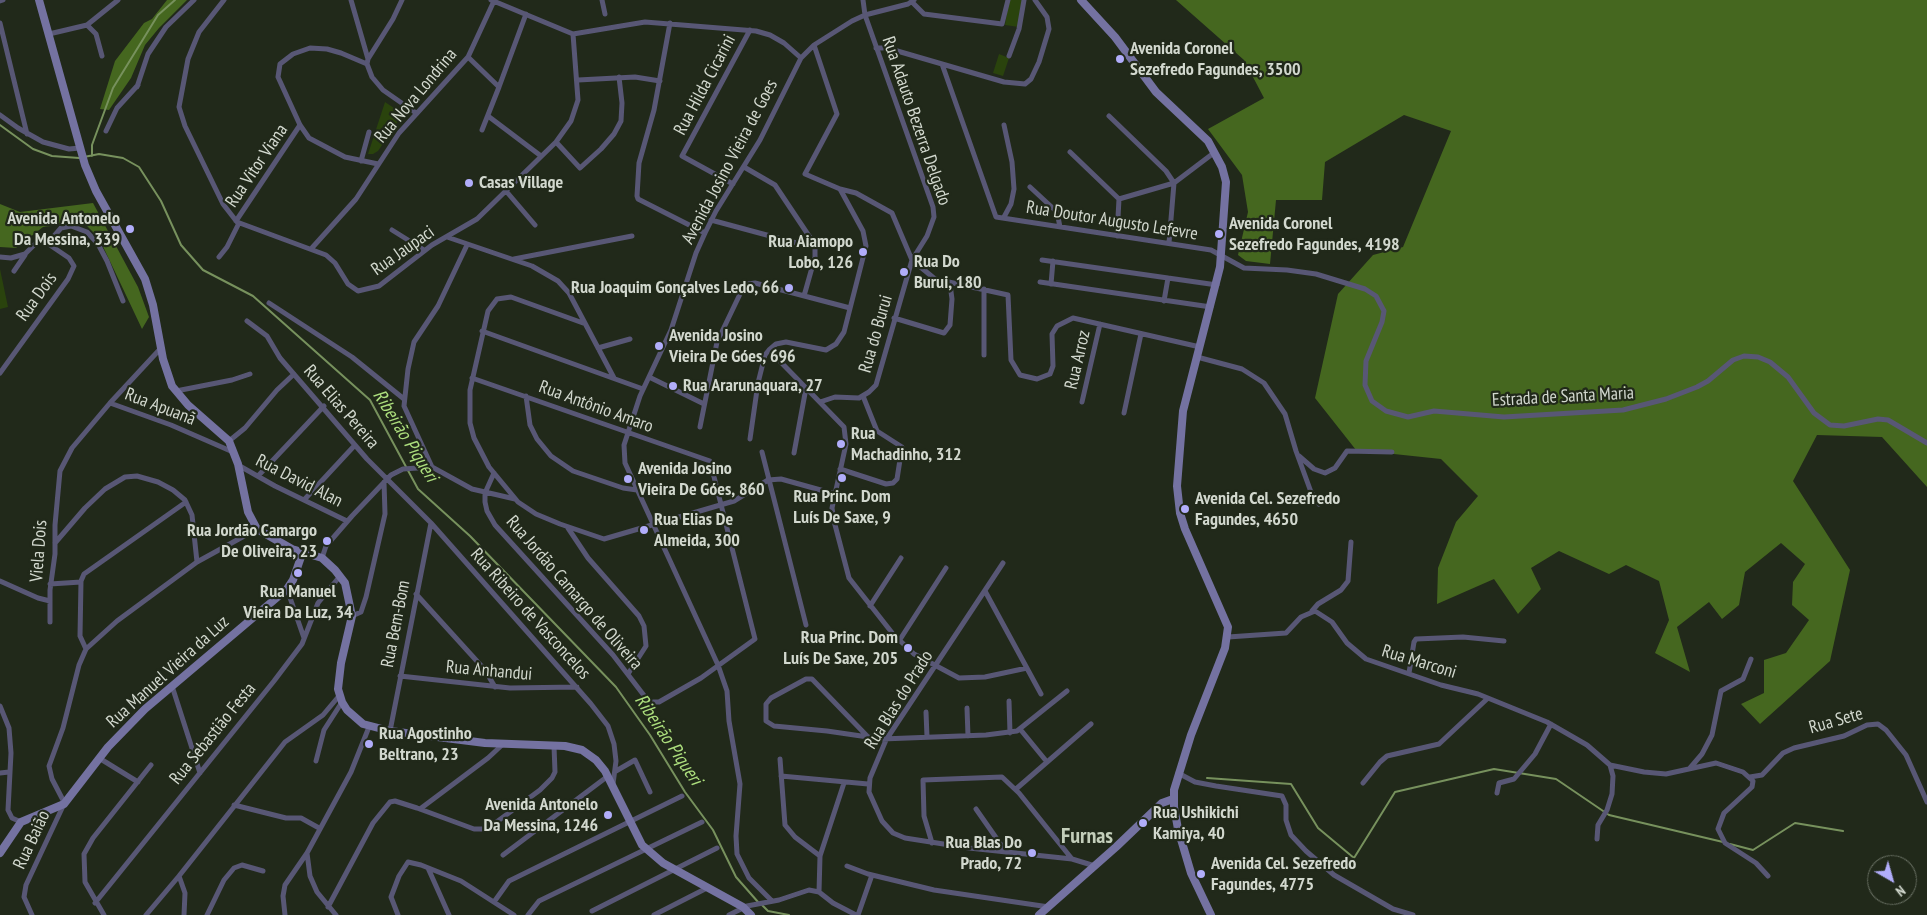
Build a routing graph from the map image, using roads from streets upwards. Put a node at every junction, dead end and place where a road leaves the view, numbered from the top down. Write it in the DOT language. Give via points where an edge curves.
graph roads {
  1 [pos="40,0"];
  2 [pos="118,0"];
  3 [pos="194,0"];
  4 [pos="224,0"];
  5 [pos="351,0"];
  6 [pos="402,0"];
  7 [pos="602,0"];
  8 [pos="863,0"];
  9 [pos="1008,0"];
  10 [pos="1024,0"];
  11 [pos="1034,0"];
  12 [pos="1081,0"];
  13 [pos="492,1"];
  14 [pos="913,1"];
  15 [pos="526,14"];
  16 [pos="605,14"];
  17 [pos="865,15"];
  18 [pos="0,23"];
  19 [pos="670,23"];
  20 [pos="87,25"];
  21 [pos="750,30"];
  22 [pos="49,34"];
  23 [pos="573,34"];
  24 [pos="814,45"];
  25 [pos="876,48"];
  26 [pos="102,56"];
  27 [pos="1009,56"];
  28 [pos="468,57"];
  29 [pos="801,58"];
  30 [pos="368,61"];
  31 [pos="942,64"];
  32 [pos="619,78"];
  33 [pos="578,80"];
  34 [pos="660,81"];
  35 [pos="499,86"];
  36 [pos="416,113"];
  37 [pos="0,115"];
  38 [pos="488,116"];
  39 [pos="1109,116"];
  40 [pos="1004,125"];
  41 [pos="300,126"];
  42 [pos="482,130"];
  43 [pos="106,131"];
  44 [pos="369,132"];
  45 [pos="27,134"];
  46 [pos="556,142"];
  47 [pos="80,150"];
  48 [pos="1070,152"];
  49 [pos="1215,152"];
  50 [pos="541,156"];
  51 [pos="362,161"];
  52 [pos="378,164"];
  53 [pos="744,166"];
  54 [pos="1174,183"];
  55 [pos="733,184"];
  56 [pos="1030,188"];
  57 [pos="840,189"];
  58 [pos="506,191"];
  59 [pos="1119,199"];
  60 [pos="1004,217"];
  61 [pos="711,220"];
  62 [pos="237,222"];
  63 [pos="536,225"];
  64 [pos="1060,227"];
  65 [pos="392,230"];
  66 [pos="705,233"];
  67 [pos="632,236"];
  68 [pos="1117,236"];
  69 [pos="447,237"];
  70 [pos="813,242"];
  71 [pos="48,243"];
  72 [pos="1168,243"];
  73 [pos="467,245"];
  74 [pos="311,249"];
  75 [pos="424,250"];
  76 [pos="25,254"];
  77 [pos="1222,256"];
  78 [pos="0,257"];
  79 [pos="219,257"];
  80 [pos="511,260"];
  81 [pos="912,260"];
  82 [pos="1042,260"];
  83 [pos="1053,261"];
  84 [pos="14,271"];
  85 [pos="1168,278"];
  86 [pos="1040,282"];
  87 [pos="950,284"];
  88 [pos="1051,284"];
  89 [pos="1217,285"];
  90 [pos="984,289"];
  91 [pos="804,296"];
  92 [pos="123,301"];
  93 [pos="1164,302"];
  94 [pos="269,303"];
  95 [pos="1211,307"];
  96 [pos="850,308"];
  97 [pos="894,318"];
  98 [pos="247,321"];
  99 [pos="584,323"];
  100 [pos="1100,324"];
  101 [pos="482,331"];
  102 [pos="1141,334"];
  103 [pos="630,339"];
  104 [pos="1200,347"];
  105 [pos="161,348"];
  106 [pos="598,348"];
  107 [pos="769,350"];
  108 [pos="984,355"];
  109 [pos="1197,357"];
  110 [pos="0,373"];
  111 [pos="250,374"];
  112 [pos="294,374"];
  113 [pos="649,377"];
  114 [pos="472,378"];
  115 [pos="614,378"];
  116 [pos="806,388"];
  117 [pos="643,389"];
  118 [pos="175,391"];
  119 [pos="526,396"];
  120 [pos="863,396"];
  121 [pos="404,399"];
  122 [pos="820,402"];
  123 [pos="1082,402"];
  124 [pos="110,403"];
  125 [pos="704,404"];
  126 [pos="324,406"];
  127 [pos="1124,413"];
  128 [pos="700,427"];
  129 [pos="627,432"];
  130 [pos="750,439"];
  131 [pos="229,441"];
  132 [pos="1927,443"];
  133 [pos="356,445"];
  134 [pos="234,452"];
  135 [pos="762,452"];
  136 [pos="1296,452"];
  137 [pos="1392,452"];
  138 [pos="794,453"];
  139 [pos="238,464"];
  140 [pos="432,467"];
  141 [pos="840,470"];
  142 [pos="494,473"];
  143 [pos="258,476"];
  144 [pos="768,480"];
  145 [pos="385,481"];
  146 [pos="58,482"];
  147 [pos="637,490"];
  148 [pos="485,493"];
  149 [pos="835,494"];
  150 [pos="515,499"];
  151 [pos="304,500"];
  152 [pos="186,502"];
  153 [pos="722,504"];
  154 [pos="1318,504"];
  155 [pos="348,521"];
  156 [pos="431,523"];
  157 [pos="653,525"];
  158 [pos="568,527"];
  159 [pos="257,528"];
  160 [pos="1351,542"];
  161 [pos="55,543"];
  162 [pos="302,554"];
  163 [pos="322,558"];
  164 [pos="901,558"];
  165 [pos="197,562"];
  166 [pos="1003,563"];
  167 [pos="946,568"];
  168 [pos="340,576"];
  169 [pos="0,581"];
  170 [pos="81,582"];
  171 [pos="50,584"];
  172 [pos="287,589"];
  173 [pos="985,591"];
  174 [pos="416,594"];
  175 [pos="50,601"];
  176 [pos="870,606"];
  177 [pos="1312,611"];
  178 [pos="352,616"];
  179 [pos="50,622"];
  180 [pos="806,625"];
  181 [pos="1228,637"];
  182 [pos="304,638"];
  183 [pos="899,641"];
  184 [pos="1504,641"];
  185 [pos="86,649"];
  186 [pos="1750,659"];
  187 [pos="718,665"];
  188 [pos="936,668"];
  189 [pos="1027,668"];
  190 [pos="1409,673"];
  191 [pos="628,674"];
  192 [pos="400,676"];
  193 [pos="172,686"];
  194 [pos="495,687"];
  195 [pos="577,687"];
  196 [pos="1067,691"];
  197 [pos="1040,694"];
  198 [pos="340,699"];
  199 [pos="1488,699"];
  200 [pos="1009,701"];
  201 [pos="0,706"];
  202 [pos="967,708"];
  203 [pos="926,712"];
  204 [pos="1091,724"];
  205 [pos="1551,724"];
  206 [pos="370,727"];
  207 [pos="1020,729"];
  208 [pos="390,731"];
  209 [pos="1010,733"];
  210 [pos="968,736"];
  211 [pos="868,737"];
  212 [pos="927,737"];
  213 [pos="888,738"];
  214 [pos="502,744"];
  215 [pos="554,746"];
  216 [pos="99,758"];
  217 [pos="780,759"];
  218 [pos="316,761"];
  219 [pos="1047,762"];
  220 [pos="1610,765"];
  221 [pos="151,766"];
  222 [pos="1689,768"];
  223 [pos="616,771"];
  224 [pos="9,772"];
  225 [pos="0,773"];
  226 [pos="200,773"];
  227 [pos="1178,773"];
  228 [pos="608,776"];
  229 [pos="781,776"];
  230 [pos="1750,777"];
  231 [pos="138,782"];
  232 [pos="1176,782"];
  233 [pos="1363,782"];
  234 [pos="844,783"];
  235 [pos="612,784"];
  236 [pos="868,784"];
  237 [pos="1016,789"];
  238 [pos="650,792"];
  239 [pos="1497,793"];
  240 [pos="682,796"];
  241 [pos="7,801"];
  242 [pos="0,802"];
  243 [pos="1927,802"];
  244 [pos="64,803"];
  245 [pos="1162,803"];
  246 [pos="1173,803"];
  247 [pos="234,805"];
  248 [pos="420,809"];
  249 [pos="976,809"];
  250 [pos="1156,810"];
  251 [pos="21,822"];
  252 [pos="702,822"];
  253 [pos="630,823"];
  254 [pos="320,828"];
  255 [pos="1597,839"];
  256 [pos="932,843"];
  257 [pos="717,848"];
  258 [pos="647,850"];
  259 [pos="1006,852"];
  260 [pos="0,853"];
  261 [pos="307,853"];
  262 [pos="503,856"];
  263 [pos="820,856"];
  264 [pos="1072,859"];
  265 [pos="847,866"];
  266 [pos="1096,866"];
  267 [pos="428,868"];
  268 [pos="675,870"];
  269 [pos="263,871"];
  270 [pos="872,874"];
  271 [pos="178,876"];
  272 [pos="1768,876"];
  273 [pos="707,888"];
  274 [pos="819,892"];
  275 [pos="772,901"];
  276 [pos="494,902"];
  277 [pos="96,903"];
  278 [pos="328,906"];
  279 [pos="501,907"];
  280 [pos="743,907"];
  281 [pos="1049,907"];
  282 [pos="592,911"];
  283 [pos="32,915"];
  284 [pos="104,915"];
  285 [pos="146,915"];
  286 [pos="184,915"];
  287 [pos="207,915"];
  288 [pos="285,915"];
  289 [pos="336,915"];
  290 [pos="398,915"];
  291 [pos="449,915"];
  292 [pos="504,915"];
  293 [pos="514,915"];
  294 [pos="528,915"];
  295 [pos="654,915"];
  296 [pos="729,915"];
  297 [pos="751,915"];
  298 [pos="857,915"];
  299 [pos="1039,915"];
  300 [pos="1211,915"];
  301 [pos="1412,915"];
  1 -- 22 [label="street"];
  2 -- 20 [label="street"];
  3 -- 43 [label="street" via="166,26 148,54 137,87 117,108"];
  4 -- 62 [label="street" via="194,42 182,82 180,107 185,126 216,190"];
  5 -- 30 [label="street"];
  6 -- 30 [label="street"];
  7 -- 16 [label="street"];
  8 -- 17 [label="street, Rua Adauto Bezerra Delgado"];
  9 -- 14 [label="street" via="1002,24 924,14"];
  10 -- 27 [label="street" via="1019,29"];
  11 -- 31 [label="street" via="1047,17 1049,29 1040,62 1028,82 1022,85 1010,83"];
  12 -- 49 [label="street" via="1115,37 1156,92 1197,130"];
  13 -- 15 [label="street"];
  13 -- 28 [label="street, Rua Nova Londrina"];
  14 -- 17 [label="street, Avenida Josino Vieira de Goes"];
  15 -- 23 [label="street"];
  15 -- 35 [label="street"];
  17 -- 24 [label="street, Avenida Josino Vieira de Goes"];
  17 -- 25 [label="street, Rua Adauto Bezerra Delgado"];
  18 -- 45 [label="street"];
  19 -- 21 [label="street"];
  19 -- 23 [label="street" via="636,22"];
  19 -- 34 [label="street"];
  20 -- 22 [label="street"];
  20 -- 26 [label="street" via="96,34"];
  21 -- 29 [label="street" via="770,35"];
  21 -- 55 [label="street, Rua Hilda Cicarini" via="682,156"];
  22 -- 47 [label="street"];
  23 -- 33 [label="street, Rua Jaupaci"];
  24 -- 29 [label="street, Avenida Josino Vieira de Goes"];
  24 -- 57 [label="street" via="836,114 804,174"];
  25 -- 31 [label="street" via="887,48"];
  25 -- 81 [label="street, Rua Adauto Bezerra Delgado" via="934,213 927,236"];
  28 -- 35 [label="street"];
  28 -- 36 [label="street, Rua Nova Londrina"];
  29 -- 53 [label="street, Avenida Josino Vieira de Goes" via="769,124"];
  30 -- 36 [label="street" via="369,72 383,90"];
  30 -- 41 [label="street" via="317,47 298,51 282,62 278,78"];
  31 -- 60 [label="street, Rua Doutor Augusto Lefevre" via="996,217"];
  32 -- 33 [label="street"];
  32 -- 34 [label="street"];
  32 -- 46 [label="street" via="622,112 618,128 601,149 580,168"];
  33 -- 46 [label="street, Rua Jaupaci" via="574,114"];
  34 -- 66 [label="street" via="639,163 638,199"];
  35 -- 38 [label="street"];
  36 -- 52 [label="street, Rua Nova Londrina"];
  37 -- 45 [label="street"];
  38 -- 42 [label="street"];
  38 -- 50 [label="street"];
  39 -- 54 [label="street" via="1166,171"];
  40 -- 60 [label="street" via="1014,189 1012,204"];
  41 -- 51 [label="street" via="319,145"];
  41 -- 62 [label="street, Rua Vitor Viana"];
  44 -- 51 [label="street"];
  45 -- 47 [label="street" via="52,146"];
  46 -- 50 [label="street, Rua Jaupaci"];
  47 -- 105 [label="street" via="96,191 145,280"];
  48 -- 59 [label="street"];
  49 -- 54 [label="street"];
  49 -- 77 [label="street" via="1226,182"];
  50 -- 58 [label="street, Rua Jaupaci"];
  51 -- 52 [label="street"];
  52 -- 74 [label="street, Rua Nova Londrina" via="356,198"];
  53 -- 55 [label="street, Avenida Josino Vieira de Goes"];
  53 -- 70 [label="street" via="775,185"];
  54 -- 59 [label="street"];
  54 -- 72 [label="street"];
  55 -- 61 [label="street, Avenida Josino Vieira de Goes"];
  56 -- 64 [label="street" via="1056,212"];
  57 -- 81 [label="street" via="856,193 892,213"];
  57 -- 96 [label="street" via="866,238 863,265"];
  58 -- 63 [label="street"];
  58 -- 69 [label="street, Rua Jaupaci" via="477,219"];
  59 -- 68 [label="street"];
  60 -- 64 [label="street, Rua Doutor Augusto Lefevre"];
  61 -- 66 [label="street, Avenida Josino Vieira de Goes"];
  61 -- 70 [label="street" via="800,244"];
  62 -- 74 [label="street, Rua Jaupaci"];
  62 -- 79 [label="street, Rua Vitor Viana" via="227,247"];
  64 -- 68 [label="street, Rua Doutor Augusto Lefevre"];
  65 -- 75 [label="street"];
  66 -- 113 [label="street, Avenida Josino Vieira de Goes" via="671,330"];
  67 -- 80 [label="street"];
  68 -- 72 [label="street, Rua Doutor Augusto Lefevre"];
  69 -- 73 [label="street"];
  69 -- 75 [label="street, Rua Jaupaci"];
  70 -- 91 [label="street" via="816,251"];
  71 -- 76 [label="street" via="37,242"];
  71 -- 92 [label="street" via="61,228 71,226 87,232 107,261"];
  71 -- 110 [label="street, Rua Dois" via="71,260 72,272"];
  72 -- 77 [label="street, Rua Doutor Augusto Lefevre" via="1210,250"];
  73 -- 80 [label="street"];
  73 -- 121 [label="street" via="438,306 411,351"];
  74 -- 75 [label="street, Rua Jaupaci" via="330,257 348,284 364,291 386,281"];
  76 -- 78 [label="street"];
  76 -- 84 [label="street"];
  77 -- 89 [label="street"];
  77 -- 132 [label="street, Estrada de Santa Maria" via="1244,268 1287,270 1326,277 1376,296 1384,311 1366,361 1364,385 1376,405 1399,416 1434,411 1504,417 1622,410 1666,400 1697,387 1733,360 1744,356 1770,362 1798,388 1814,412 1830,424 1844,426 1888,420"];
  80 -- 99 [label="street" via="542,271 558,281 569,293"];
  81 -- 87 [label="street" via="935,280"];
  81 -- 97 [label="street, Rua do Burui"];
  82 -- 83 [label="street"];
  83 -- 85 [label="street"];
  83 -- 88 [label="street"];
  85 -- 89 [label="street"];
  85 -- 93 [label="street"];
  86 -- 88 [label="street"];
  87 -- 90 [label="street"];
  87 -- 97 [label="street" via="950,325 944,333"];
  88 -- 93 [label="street"];
  89 -- 95 [label="street"];
  90 -- 100 [label="street" via="1008,295 1011,360 1020,374 1037,379 1050,374 1054,366 1052,334 1057,326 1072,318"];
  90 -- 108 [label="street"];
  91 -- 96 [label="street"];
  91 -- 125 [label="street" via="756,283 744,287 717,342"];
  93 -- 95 [label="street"];
  94 -- 121 [label="street" via="352,357"];
  95 -- 104 [label="street"];
  96 -- 107 [label="street" via="840,339 826,350 786,342"];
  97 -- 120 [label="street, Rua do Burui" via="877,381"];
  98 -- 112 [label="street, Rua Elias Pereira" via="266,336"];
  99 -- 101 [label="street" via="514,298 498,299 488,311"];
  99 -- 106 [label="street"];
  100 -- 102 [label="street"];
  100 -- 123 [label="street, Rua Arroz"];
  101 -- 114 [label="street"];
  101 -- 115 [label="street"];
  102 -- 104 [label="street"];
  102 -- 127 [label="street"];
  103 -- 106 [label="street"];
  104 -- 109 [label="street"];
  105 -- 118 [label="street" via="165,370"];
  105 -- 124 [label="street"];
  106 -- 115 [label="street"];
  107 -- 116 [label="street"];
  107 -- 130 [label="street" via="764,355 758,383"];
  109 -- 136 [label="street" via="1242,369 1264,383 1286,414"];
  109 -- 181 [label="street" via="1183,411 1177,486 1185,529 1225,617"];
  111 -- 118 [label="street"];
  112 -- 126 [label="street, Rua Elias Pereira"];
  112 -- 131 [label="street"];
  113 -- 117 [label="street, Avenida Josino Vieira de Goes"];
  113 -- 125 [label="street"];
  114 -- 119 [label="street, Rua Antônio Amaro"];
  114 -- 142 [label="street" via="470,423 479,450"];
  115 -- 117 [label="street"];
  116 -- 122 [label="street"];
  116 -- 138 [label="street"];
  117 -- 129 [label="street, Avenida Josino Vieira de Goes"];
  118 -- 131 [label="street"];
  119 -- 129 [label="street, Rua Antônio Amaro"];
  119 -- 147 [label="street" via="530,425 536,439 551,456 573,471"];
  120 -- 122 [label="street, Rua do Burui" via="830,398"];
  120 -- 141 [label="street" via="877,431 902,447 897,479 886,484"];
  121 -- 140 [label="street" via="405,412"];
  122 -- 141 [label="street" via="845,429 846,444"];
  124 -- 134 [label="street, Rua Apuanã"];
  124 -- 146 [label="street, Rua Apuanã" via="68,455"];
  125 -- 128 [label="street"];
  126 -- 133 [label="street, Rua Elias Pereira"];
  126 -- 143 [label="street"];
  129 -- 147 [label="street, Avenida Josino Vieira de Goes" via="623,455"];
  129 -- 153 [label="street, Rua Antônio Amaro" via="710,461"];
  131 -- 134 [label="street"];
  133 -- 145 [label="street, Rua Elias Pereira"];
  133 -- 151 [label="street"];
  134 -- 139 [label="street"];
  135 -- 144 [label="street"];
  136 -- 137 [label="street" via="1325,473 1335,468 1346,452"];
  136 -- 154 [label="street"];
  139 -- 143 [label="street, Rua David Alan"];
  139 -- 159 [label="street" via="248,512"];
  140 -- 145 [label="street" via="404,469"];
  140 -- 148 [label="street, Rua Jordão Camargo de Oliveira"];
  141 -- 149 [label="street"];
  142 -- 148 [label="street"];
  142 -- 150 [label="street"];
  143 -- 151 [label="street, Rua David Alan"];
  144 -- 149 [label="street" via="781,479"];
  144 -- 153 [label="street" via="748,494"];
  144 -- 180 [label="street"];
  145 -- 155 [label="street"];
  145 -- 156 [label="street, Rua Ribeiro de Vasconcelos"];
  145 -- 178 [label="street" via="385,514 366,597 363,609"];
  146 -- 161 [label="street, Viela Dois"];
  147 -- 157 [label="street, Avenida Josino Vieira de Goes"];
  148 -- 150 [label="street, Rua Jordão Camargo de Oliveira"];
  148 -- 191 [label="street, Rua Jordão Camargo de Oliveira" via="487,511 495,525"];
  149 -- 176 [label="street" via="832,512 847,573"];
  150 -- 158 [label="street" via="536,514"];
  151 -- 155 [label="street, Rua David Alan"];
  152 -- 161 [label="street" via="173,490 148,478 125,477 95,498"];
  152 -- 165 [label="street" via="192,515"];
  152 -- 170 [label="street" via="89,569"];
  153 -- 157 [label="street"];
  153 -- 187 [label="street" via="756,639"];
  155 -- 163 [label="street" via="326,546"];
  156 -- 174 [label="street, Rua Bem-Bom"];
  156 -- 195 [label="street, Rua Ribeiro de Vasconcelos"];
  157 -- 158 [label="street" via="604,539"];
  157 -- 187 [label="street, Avenida Josino Vieira de Goes"];
  158 -- 191 [label="street" via="588,558 644,626 646,646"];
  159 -- 162 [label="street"];
  159 -- 165 [label="street"];
  160 -- 177 [label="street" via="1348,581"];
  161 -- 171 [label="street, Viela Dois"];
  162 -- 163 [label="street"];
  162 -- 172 [label="street, Rua Manuel Vieira da Luz"];
  163 -- 168 [label="street"];
  164 -- 176 [label="street"];
  165 -- 185 [label="street" via="117,621"];
  166 -- 173 [label="street, Rua Blas do Prado"];
  167 -- 183 [label="street"];
  168 -- 178 [label="street" via="347,589"];
  168 -- 182 [label="street, Rua Sebastião Festa" via="318,603"];
  169 -- 175 [label="street"];
  170 -- 171 [label="street"];
  170 -- 185 [label="street" via="80,636"];
  171 -- 175 [label="street, Viela Dois"];
  172 -- 182 [label="street"];
  172 -- 193 [label="street, Rua Manuel Vieira da Luz"];
  173 -- 188 [label="street, Rua Blas do Prado"];
  173 -- 189 [label="street"];
  174 -- 192 [label="street, Rua Bem-Bom"];
  174 -- 194 [label="street" via="479,663"];
  175 -- 179 [label="street, Viela Dois"];
  176 -- 183 [label="street"];
  177 -- 181 [label="street" via="1301,617 1286,633"];
  177 -- 190 [label="street, Rua Marconi" via="1332,622 1366,659"];
  178 -- 198 [label="street" via="341,663"];
  181 -- 227 [label="street"];
  182 -- 226 [label="street, Rua Sebastião Festa"];
  183 -- 188 [label="street"];
  184 -- 190 [label="street" via="1463,637 1416,640"];
  185 -- 244 [label="street" via="50,766 52,779"];
  186 -- 222 [label="street" via="1743,679 1721,691 1712,735 1702,754"];
  187 -- 191 [label="street, Rua Jordão Camargo de Oliveira" via="653,704"];
  187 -- 275 [label="street, Avenida Josino Vieira de Goes" via="727,691 740,784 736,836 738,854 749,878"];
  188 -- 189 [label="street" via="965,679"];
  188 -- 213 [label="street, Rua Blas do Prado"];
  189 -- 197 [label="street"];
  190 -- 199 [label="street, Rua Marconi"];
  192 -- 194 [label="street, Rua Anhandui"];
  192 -- 208 [label="street, Rua Bem-Bom"];
  193 -- 216 [label="street, Rua Manuel Vieira da Luz" via="145,709"];
  193 -- 226 [label="street"];
  194 -- 195 [label="street, Rua Anhandui"];
  195 -- 223 [label="street, Rua Ribeiro de Vasconcelos" via="610,731 616,753"];
  196 -- 207 [label="street"];
  198 -- 206 [label="street" via="356,720"];
  198 -- 218 [label="street" via="328,721"];
  198 -- 247 [label="street" via="285,742"];
  199 -- 205 [label="street, Rua Marconi"];
  199 -- 233 [label="street" via="1439,744 1387,756"];
  200 -- 209 [label="street"];
  201 -- 224 [label="street" via="9,728 12,753"];
  202 -- 210 [label="street"];
  203 -- 212 [label="street"];
  204 -- 219 [label="street"];
  205 -- 220 [label="street, Rua Marconi" via="1587,745"];
  205 -- 239 [label="street" via="1535,754 1514,779 1499,784"];
  206 -- 208 [label="street"];
  206 -- 254 [label="street" via="351,772"];
  207 -- 209 [label="street"];
  207 -- 219 [label="street"];
  208 -- 214 [label="street"];
  209 -- 210 [label="street"];
  210 -- 212 [label="street"];
  211 -- 211 [label="street" via="769,724 765,718 766,704 806,679 812,679"];
  211 -- 213 [label="street"];
  212 -- 213 [label="street"];
  213 -- 236 [label="street, Rua Blas do Prado"];
  214 -- 215 [label="street"];
  214 -- 248 [label="street"];
  215 -- 228 [label="street" via="582,750 600,763"];
  215 -- 248 [label="street" via="555,772 552,778 491,827 474,829"];
  216 -- 231 [label="street"];
  216 -- 244 [label="street, Rua Manuel Vieira da Luz"];
  217 -- 229 [label="street"];
  219 -- 237 [label="street"];
  220 -- 222 [label="street" via="1658,774"];
  220 -- 255 [label="street" via="1612,794 1608,810 1598,824"];
  221 -- 231 [label="street"];
  222 -- 230 [label="street" via="1716,763"];
  223 -- 235 [label="street, Rua Ribeiro de Vasconcelos"];
  223 -- 238 [label="street" via="635,760"];
  224 -- 225 [label="street"];
  224 -- 241 [label="street"];
  226 -- 277 [label="street, Rua Sebastião Festa"];
  227 -- 232 [label="street"];
  227 -- 301 [label="street" via="1195,782 1282,796 1288,827 1299,844 1334,875 1392,909"];
  228 -- 235 [label="street"];
  228 -- 262 [label="street"];
  229 -- 234 [label="street"];
  229 -- 263 [label="street" via="786,828"];
  230 -- 243 [label="street, Rua Sete" via="1762,775 1783,754 1794,748 1878,724 1906,756"];
  230 -- 272 [label="street" via="1752,787 1724,812 1718,828 1725,843 1756,863"];
  231 -- 277 [label="street" via="84,854 85,882"];
  232 -- 245 [label="street"];
  232 -- 246 [label="street"];
  234 -- 236 [label="street"];
  234 -- 263 [label="street"];
  235 -- 253 [label="street"];
  236 -- 256 [label="street" via="872,803 886,826 900,836"];
  237 -- 256 [label="street" via="1002,776 923,780 924,816"];
  237 -- 264 [label="street"];
  240 -- 253 [label="street"];
  241 -- 242 [label="street"];
  241 -- 251 [label="street" via="12,818"];
  244 -- 251 [label="street, Rua Manuel Vieira da Luz"];
  244 -- 283 [label="street, Rua Baião" via="26,885 25,902"];
  245 -- 246 [label="street"];
  245 -- 250 [label="street"];
  246 -- 250 [label="street"];
  246 -- 300 [label="street" via="1191,873"];
  247 -- 254 [label="street" via="286,818 296,817"];
  247 -- 271 [label="street"];
  248 -- 278 [label="street" via="390,802 385,807"];
  249 -- 259 [label="street"];
  250 -- 266 [label="street"];
  251 -- 260 [label="street"];
  252 -- 258 [label="street"];
  253 -- 258 [label="street"];
  253 -- 276 [label="street" via="509,881"];
  254 -- 261 [label="street"];
  256 -- 259 [label="street"];
  257 -- 268 [label="street"];
  258 -- 268 [label="street"];
  258 -- 294 [label="street" via="540,901"];
  259 -- 264 [label="street"];
  261 -- 278 [label="street" via="310,876"];
  261 -- 288 [label="street" via="285,885"];
  263 -- 274 [label="street"];
  264 -- 266 [label="street"];
  265 -- 270 [label="street"];
  266 -- 281 [label="street"];
  267 -- 276 [label="street" via="461,881"];
  267 -- 290 [label="street" via="413,863 404,866 391,897"];
  267 -- 291 [label="street"];
  268 -- 273 [label="street"];
  268 -- 282 [label="street"];
  269 -- 287 [label="street" via="242,865 234,868 224,880"];
  270 -- 281 [label="street" via="934,890"];
  270 -- 298 [label="street"];
  271 -- 285 [label="street"];
  271 -- 286 [label="street" via="185,893"];
  273 -- 280 [label="street"];
  273 -- 295 [label="street"];
  274 -- 275 [label="street" via="809,890"];
  274 -- 298 [label="street"];
  275 -- 280 [label="street"];
  276 -- 279 [label="street"];
  277 -- 284 [label="street"];
  278 -- 289 [label="street"];
  279 -- 292 [label="street"];
  279 -- 293 [label="street"];
  280 -- 296 [label="street"];
  280 -- 297 [label="street"];
  281 -- 299 [label="street"];
}
